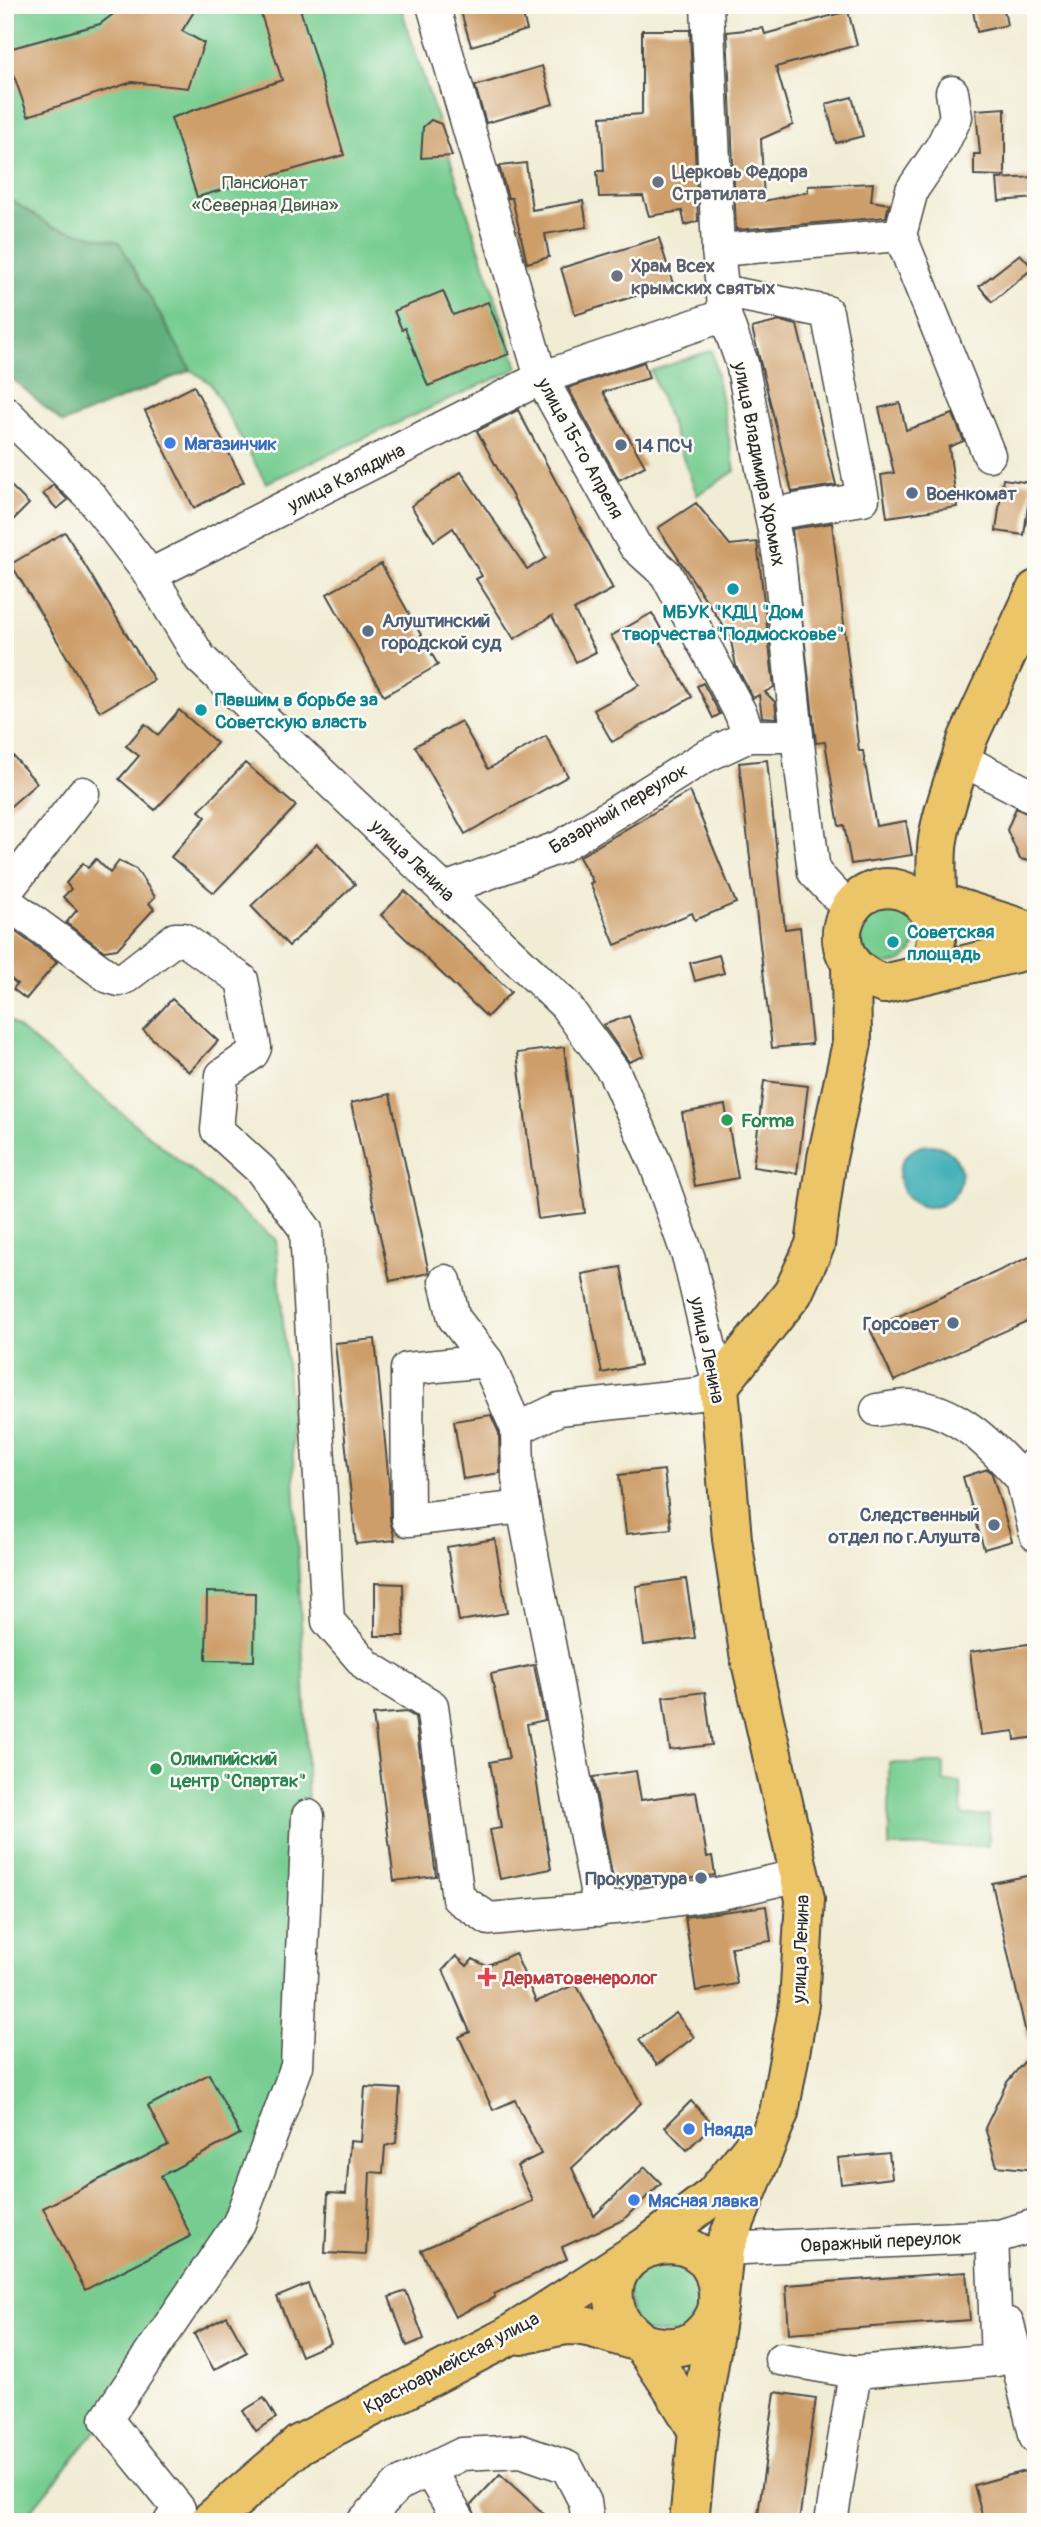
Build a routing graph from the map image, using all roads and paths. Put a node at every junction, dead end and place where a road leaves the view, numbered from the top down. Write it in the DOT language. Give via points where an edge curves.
graph roads {
  1 [pos="433,5"];
  2 [pos="706,5"];
  3 [pos="952,92"];
  4 [pos="900,235"];
  5 [pos="733,249"];
  6 [pos="863,259"];
  7 [pos="724,303"];
  8 [pos="541,378"];
  9 [pos="5,412"];
  10 [pos="989,455"];
  11 [pos="771,514"];
  12 [pos="150,575"];
  13 [pos="1036,590"];
  14 [pos="749,736"];
  15 [pos="797,736"];
  16 [pos="961,759"];
  17 [pos="83,793"];
  18 [pos="1036,799"];
  19 [pos="446,889"];
  20 [pos="5,893"];
  21 [pos="5,901"];
  22 [pos="923,906"];
  23 [pos="849,909"];
  24 [pos="1036,933"];
  25 [pos="1036,948"];
  26 [pos="850,965"];
  27 [pos="911,977"];
  28 [pos="852,1043"];
  29 [pos="446,1281"];
  30 [pos="487,1361"];
  31 [pos="719,1386"];
  32 [pos="877,1410"];
  33 [pos="517,1429"];
  34 [pos="1029,1470"];
  35 [pos="523,1507"];
  36 [pos="1036,1535"];
  37 [pos="308,1816"];
  38 [pos="800,1875"];
  39 [pos="600,1910"];
  40 [pos="779,2113"];
  41 [pos="1036,2225"];
  42 [pos="992,2245"];
  43 [pos="647,2246"];
  44 [pos="724,2249"];
  45 [pos="718,2307"];
  46 [pos="505,2338"];
  47 [pos="639,2340"];
  48 [pos="781,2359"];
  49 [pos="855,2372"];
  50 [pos="698,2431"];
  51 [pos="1036,2438"];
  52 [pos="429,2470"];
  53 [pos="372,2518"];
  54 [pos="170,2522"];
  55 [pos="209,2522"];
  56 [pos="460,2522"];
  57 [pos="588,2522"];
  58 [pos="689,2522"];
  59 [pos="831,2522"];
  1 -- 8 [label="street, улица 15-го Апреля"];
  2 -- 5 [label="street, улица Владимира Хромых"];
  3 -- 4 [label="street" via="956,117 912,190"];
  4 -- 5 [label="street"];
  4 -- 10 [label="street"];
  5 -- 6 [label="street" via="778,258"];
  5 -- 7 [label="street, улица Владимира Хромых"];
  7 -- 8 [label="street, улица Калядина"];
  7 -- 11 [label="street, улица Владимира Хромых" via="742,363"];
  7 -- 11 [label="street" via="827,312 863,499"];
  8 -- 12 [label="street, улица Калядина"];
  8 -- 14 [label="street, улица 15-го Апреля" via="635,546 666,574"];
  9 -- 12 [label="street, улица Ленина" via="90,496"];
  11 -- 15 [label="street, улица Владимира Хромых"];
  12 -- 19 [label="street, улица Ленина" via="200,658"];
  13 -- 16 [label="main road"];
  14 -- 15 [label="street"];
  14 -- 19 [label="street, Базарный переулок" via="704,757 560,847"];
  15 -- 23 [label="street, улица Владимира Хромых" via="814,872"];
  16 -- 18 [label="street"];
  16 -- 22 [label="main road"];
  17 -- 20 [label="street"];
  19 -- 31 [label="street, улица Ленина" via="492,939 565,1005 614,1072 656,1165 689,1259"];
  21 -- 39 [label="street" via="109,977 126,977 175,939 183,939 242,980 255,1048 222,1075 217,1130 261,1170 306,1230 328,1621 367,1666 432,1706 458,1898 489,1919"];
  22 -- 23 [label="main road" via="872,892"];
  22 -- 24 [label="main road"];
  22 -- 27 [label="main road" via="932,956"];
  23 -- 26 [label="main road" via="841,937"];
  25 -- 27 [label="main road"];
  26 -- 27 [label="main road" via="865,978 884,984"];
  26 -- 28 [label="main road"];
  27 -- 28 [label="main road"];
  28 -- 31 [label="main road" via="807,1268 793,1293"];
  29 -- 30 [label="street" via="454,1318"];
  30 -- 33 [label="street"];
  30 -- 35 [label="street" via="407,1369 408,1520"];
  31 -- 33 [label="street" via="699,1395 559,1409"];
  31 -- 38 [label="main road, улица Ленина" via="732,1539 749,1653"];
  32 -- 34 [label="street" via="910,1405 945,1416"];
  33 -- 35 [label="street"];
  34 -- 36 [label="street"];
  35 -- 39 [label="street"];
  37 -- 54 [label="street" via="297,2066 239,2223 106,2419 179,2509"];
  38 -- 39 [label="street" via="722,1893"];
  38 -- 40 [label="main road, улица Ленина" via="805,1899 799,2004"];
  40 -- 43 [label="main road, Красноармейская улица" via="714,2195"];
  40 -- 44 [label="main road, улица Ленина"];
  41 -- 42 [label="street, Овражный переулок"];
  42 -- 44 [label="street, Овражный переулок"];
  42 -- 49 [label="street" via="997,2360"];
  42 -- 51 [label="street"];
  43 -- 45 [label="main road" via="676,2243 702,2255 717,2279"];
  43 -- 46 [label="main road, Красноармейская улица"];
  43 -- 47 [label="main road" via="624,2264 614,2291 620,2319"];
  44 -- 45 [label="main road, улица Ленина"];
  45 -- 47 [label="main road" via="707,2329 687,2344 663,2348"];
  45 -- 50 [label="main road, улица Ленина"];
  46 -- 47 [label="main road" via="573,2325"];
  46 -- 55 [label="main road, Красноармейская улица" via="300,2444"];
  47 -- 50 [label="main road"];
  48 -- 49 [label="street"];
  49 -- 59 [label="street"];
  50 -- 58 [label="main road, улица Ленина"];
  52 -- 53 [label="street" via="398,2485"];
  52 -- 56 [label="street"];
  52 -- 57 [label="street" via="461,2454 521,2451 543,2458 567,2467 578,2483"];
}
